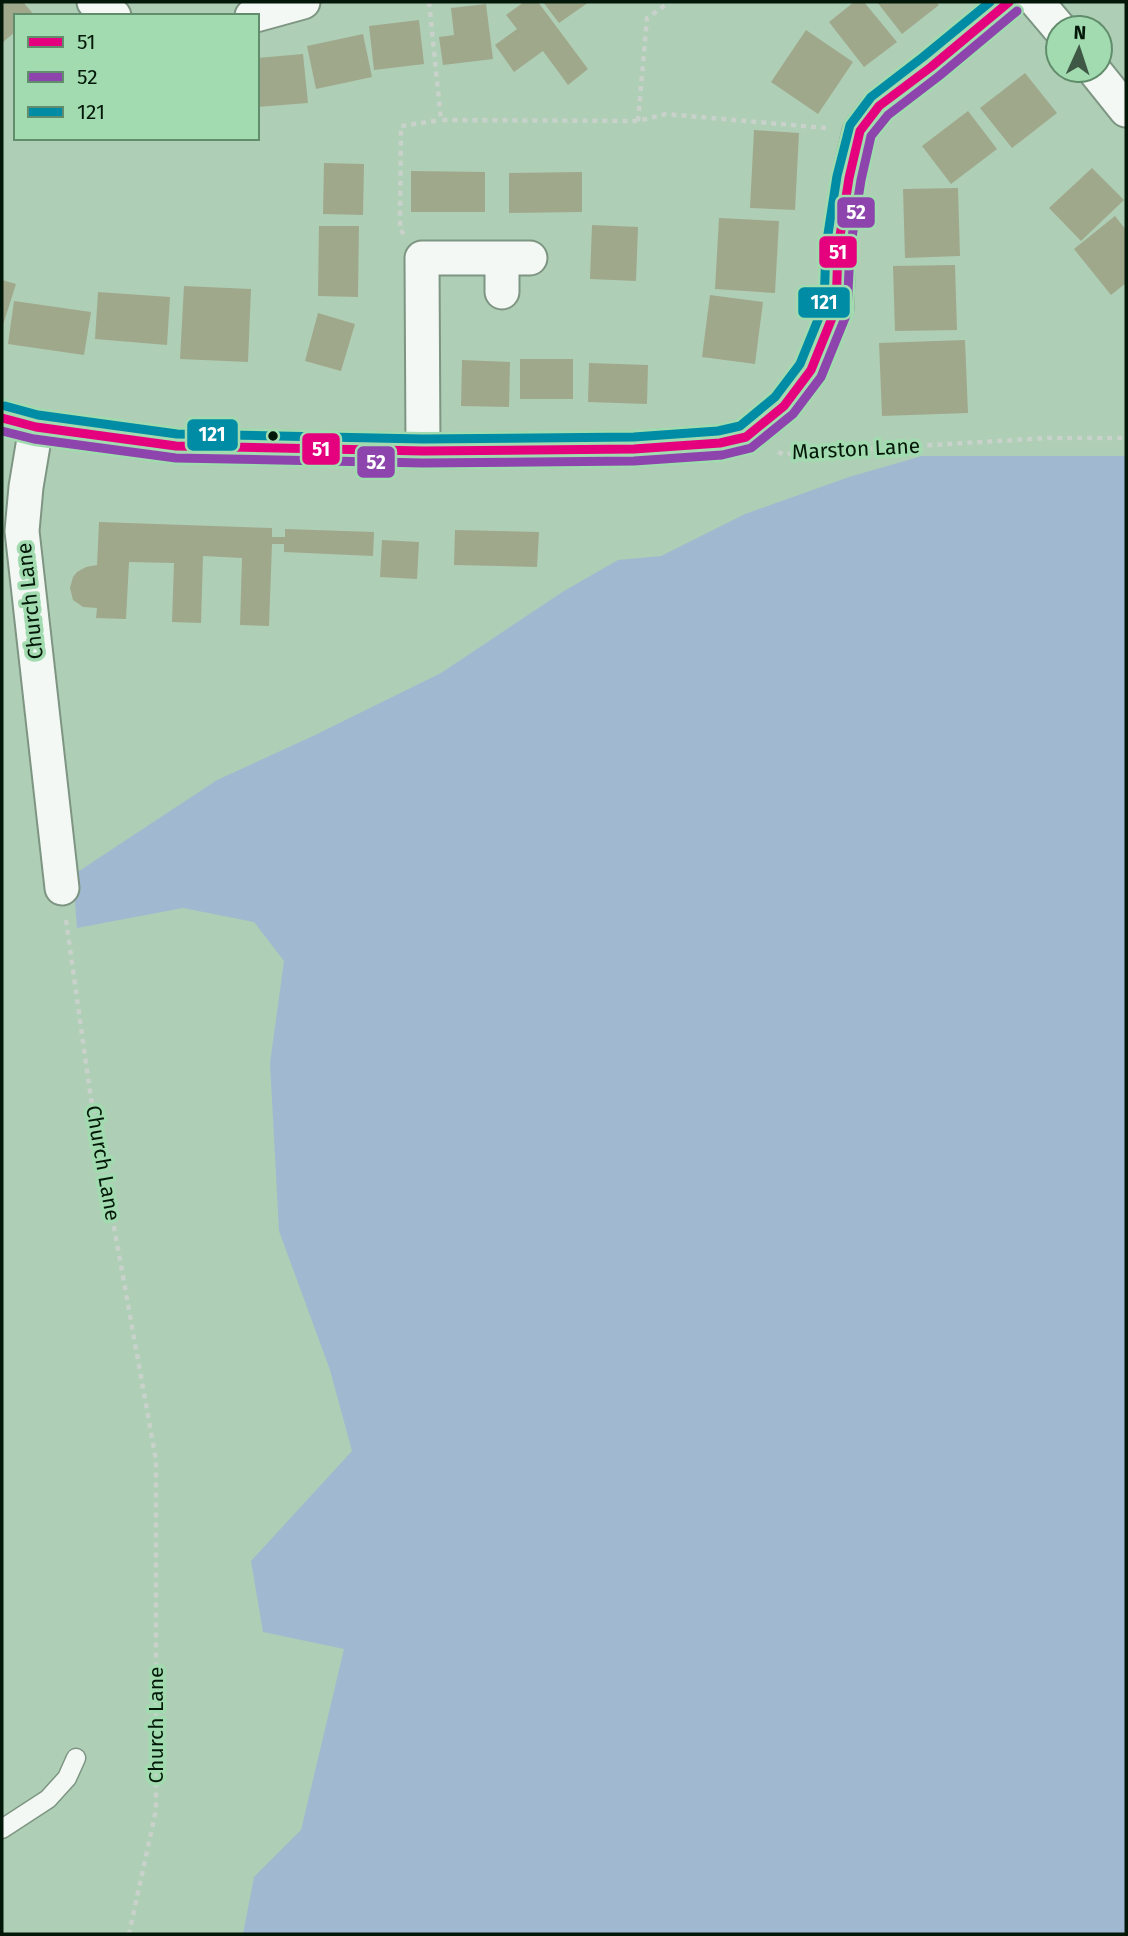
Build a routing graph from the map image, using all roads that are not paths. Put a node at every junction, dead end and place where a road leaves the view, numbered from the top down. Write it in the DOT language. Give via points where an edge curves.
graph roads {
  1 [pos="94,2"];
  2 [pos="303,2"];
  3 [pos="1009,2"];
  4 [pos="111,14"];
  5 [pos="259,14"];
  6 [pos="1105,84"];
  7 [pos="1126,110"];
  8 [pos="502,292"];
  9 [pos="2,418"];
  10 [pos="36,427"];
  11 [pos="423,451"];
  12 [pos="62,888"];
  13 [pos="76,1758"];
  14 [pos="2,1829"];
  1 -- 4 [label="street"];
  2 -- 5 [label="street"];
  3 -- 11 [label="street" via="879,106 860,131 838,249 836,308 811,370 784,406 746,437 634,449"];
  6 -- 7 [label="street"];
  8 -- 11 [label="street" via="516,258 422,258"];
  9 -- 10 [label="street"];
  10 -- 11 [label="street" via="176,446"];
  10 -- 12 [label="street, Church Lane" via="22,531"];
  13 -- 14 [label="lane" via="67,1778 48,1799"];
}
